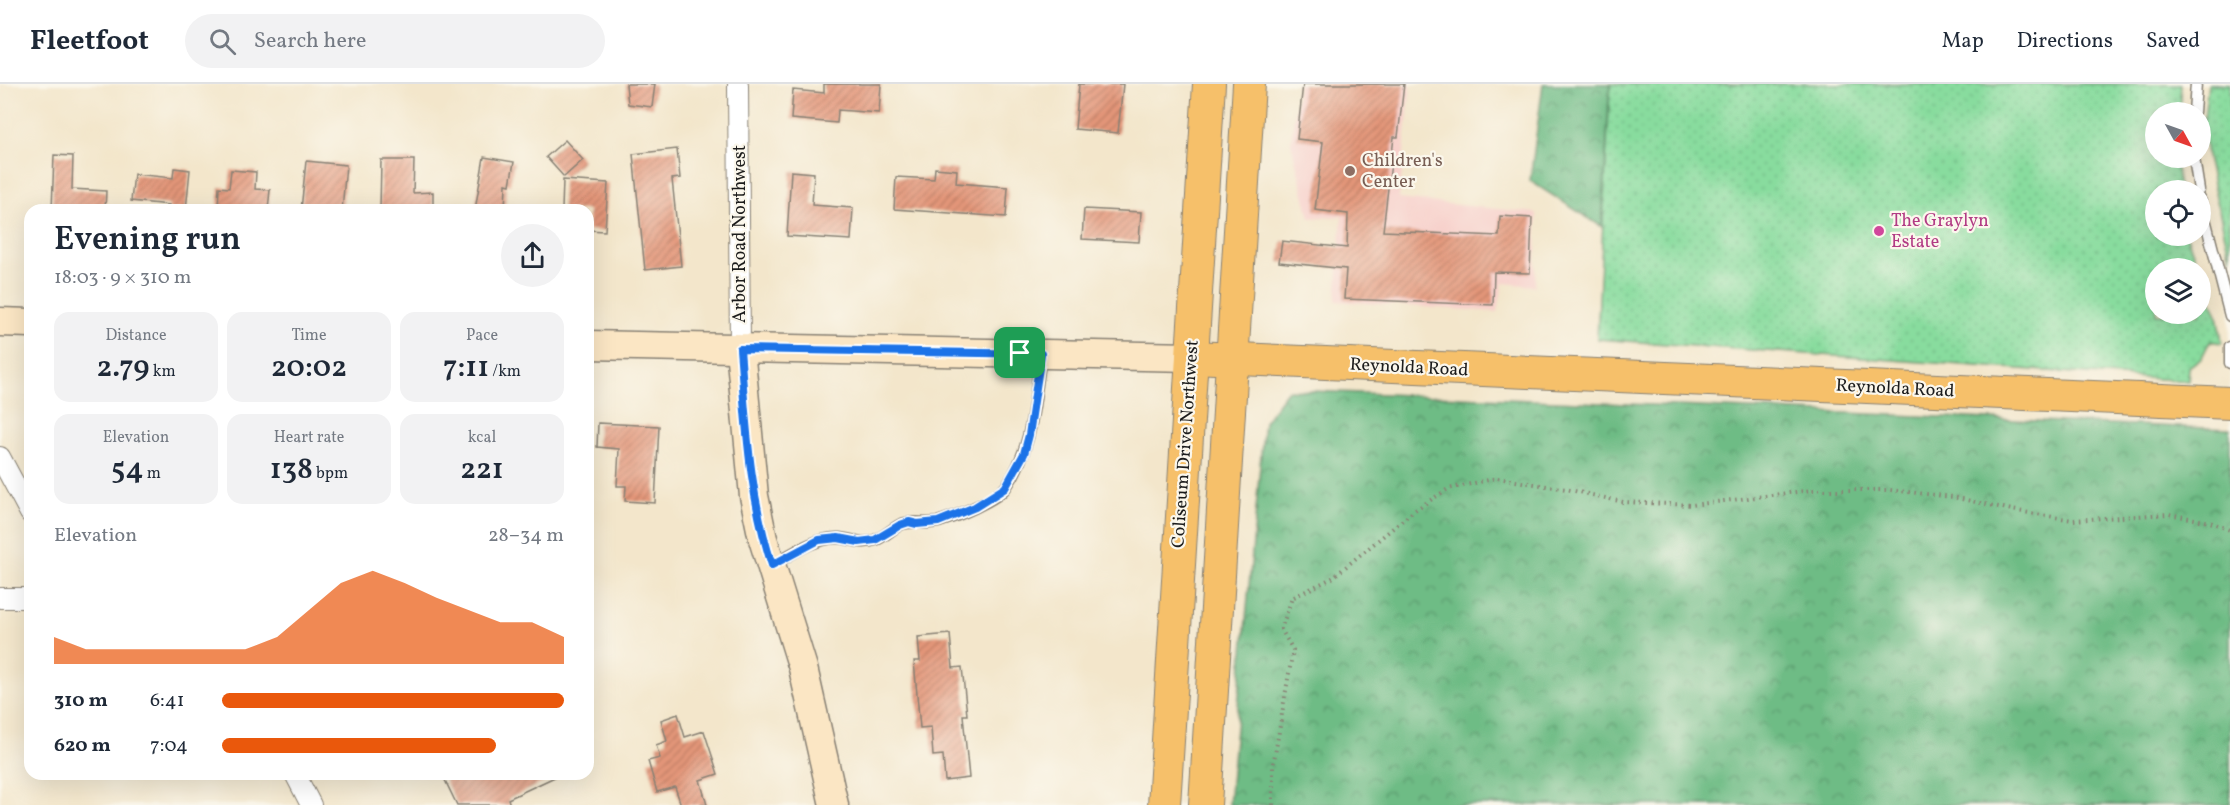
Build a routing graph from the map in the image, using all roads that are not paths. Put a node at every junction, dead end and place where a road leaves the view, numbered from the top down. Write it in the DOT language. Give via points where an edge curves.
graph roads {
  1 [pos="738,84"];
  2 [pos="1209,84"];
  3 [pos="1249,84"];
  4 [pos="2196,84"];
  5 [pos="2195,102"];
  6 [pos="2211,242"];
  7 [pos="2230,316"];
  8 [pos="0,322"];
  9 [pos="24,323"];
  10 [pos="594,345"];
  11 [pos="2230,347"];
  12 [pos="740,349"];
  13 [pos="1041,354"];
  14 [pos="1192,357"];
  15 [pos="1232,360"];
  16 [pos="2230,363"];
  17 [pos="2230,403"];
  18 [pos="0,458"];
  19 [pos="24,502"];
  20 [pos="772,565"];
  21 [pos="0,598"];
  22 [pos="24,598"];
  23 [pos="298,780"];
  24 [pos="311,805"];
  25 [pos="834,805"];
  26 [pos="1164,805"];
  27 [pos="1205,805"];
  1 -- 12 [label="street, Arbor Road Northwest"];
  2 -- 14 [label="main road, Coliseum Drive Northwest"];
  3 -- 15 [label="main road"];
  4 -- 5 [label="lane"];
  6 -- 7 [label="lane"];
  8 -- 9 [label="main road"];
  10 -- 12 [label="main road, Reynolda Road"];
  11 -- 16 [label="lane"];
  12 -- 13 [label="main road, Reynolda Road"];
  12 -- 20 [label="main road, Arbor Road Northwest" via="754,496"];
  13 -- 14 [label="main road, Reynolda Road"];
  13 -- 20 [label="lane" via="1027,445 1005,488 975,507 938,522 909,522 875,540 819,540"];
  14 -- 15 [label="main road, Reynolda Road"];
  14 -- 26 [label="main road, Coliseum Drive Northwest"];
  15 -- 17 [label="main road, Reynolda Road"];
  15 -- 27 [label="main road"];
  18 -- 19 [label="street"];
  20 -- 25 [label="main road, Arbor Road Northwest" via="803,668"];
  21 -- 22 [label="street"];
  23 -- 24 [label="street"];
}
